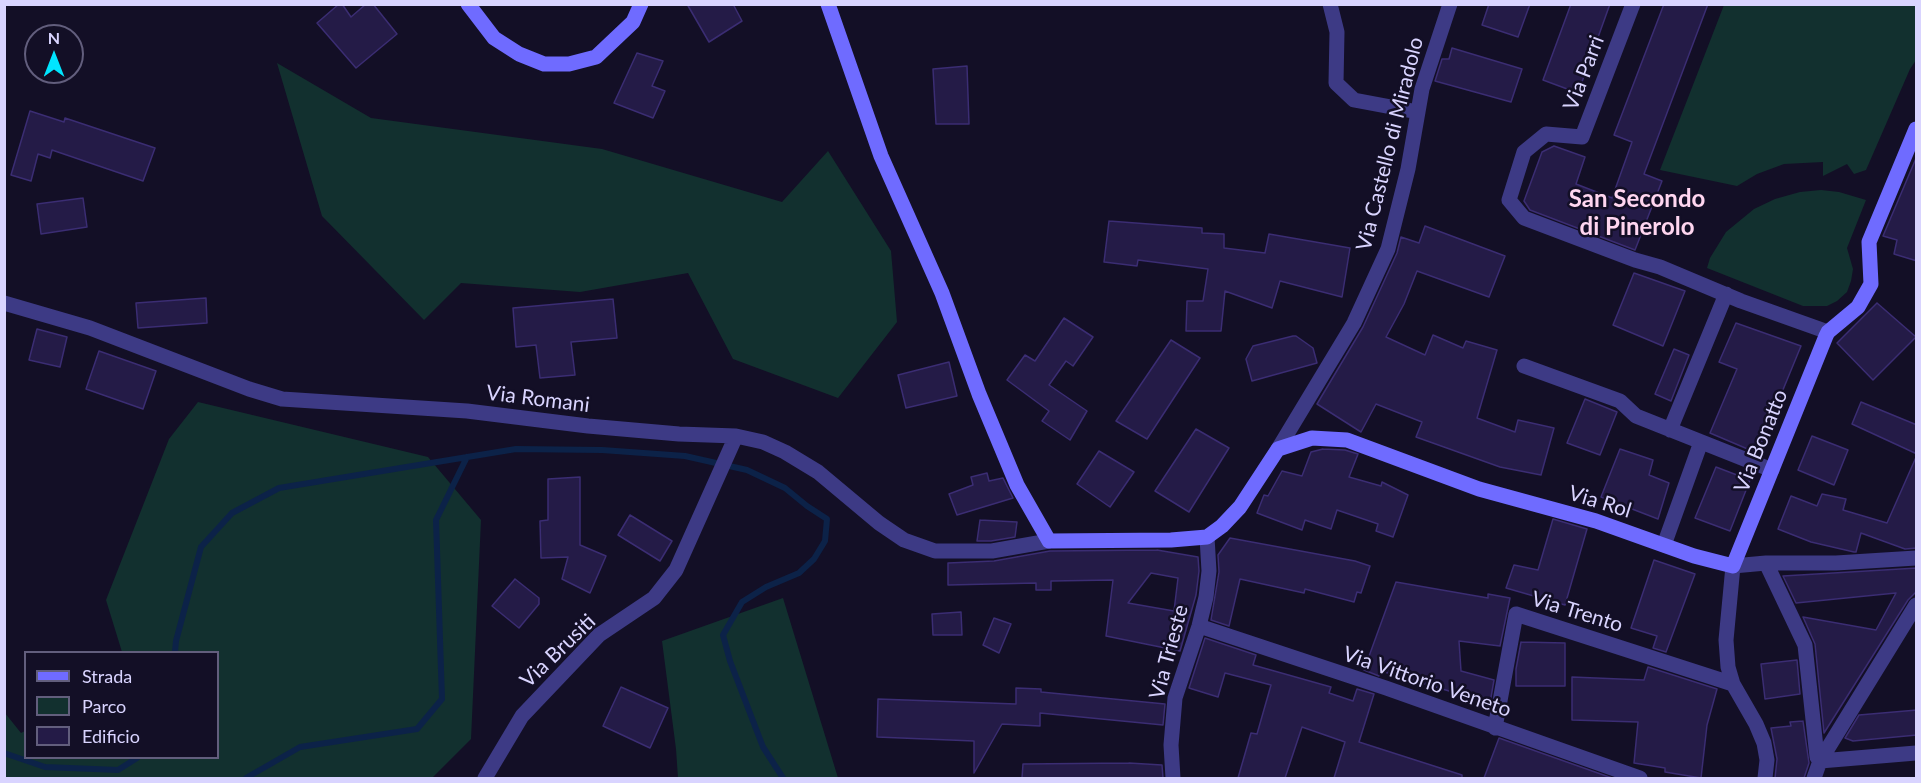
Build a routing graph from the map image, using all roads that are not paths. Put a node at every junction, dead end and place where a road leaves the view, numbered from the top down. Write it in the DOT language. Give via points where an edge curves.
graph roads {
  1 [pos="468,4"];
  2 [pos="640,4"];
  3 [pos="828,4"];
  4 [pos="1330,4"];
  5 [pos="1450,4"];
  6 [pos="1633,4"];
  7 [pos="1418,112"];
  8 [pos="1917,129"];
  9 [pos="1726,294"];
  10 [pos="4,303"];
  11 [pos="1828,332"];
  12 [pos="1524,366"];
  13 [pos="1670,430"];
  14 [pos="734,440"];
  15 [pos="1701,442"];
  16 [pos="1278,449"];
  17 [pos="1772,470"];
  18 [pos="1207,537"];
  19 [pos="1049,541"];
  20 [pos="1664,545"];
  21 [pos="1917,558"];
  22 [pos="1766,563"];
  23 [pos="1733,566"];
  24 [pos="1917,605"];
  25 [pos="1199,626"];
  26 [pos="1733,684"];
  27 [pos="1495,728"];
  28 [pos="1917,753"];
  29 [pos="1820,761"];
  30 [pos="485,778"];
  31 [pos="1173,778"];
  32 [pos="1640,778"];
  33 [pos="1765,778"];
  34 [pos="1814,778"];
  1 -- 2 [label="street" via="494,38 519,54 544,64 569,64 596,57 633,22"];
  3 -- 19 [label="street" via="881,156 942,293 1017,485"];
  4 -- 7 [label="street" via="1337,32 1336,83 1354,100"];
  5 -- 7 [label="street, Via Castello di Miradolo"];
  6 -- 9 [label="street, Via Parri" via="1582,137 1546,134 1524,152 1509,200 1524,218"];
  7 -- 16 [label="street, Via Castello di Miradolo" via="1388,249 1354,322"];
  8 -- 11 [label="street, Via Bonatto" via="1869,242 1871,284 1858,307"];
  9 -- 11 [label="street"];
  9 -- 13 [label="street"];
  10 -- 14 [label="street, Via Romani" via="90,328 282,399 466,411"];
  11 -- 17 [label="street, Via Bonatto"];
  12 -- 13 [label="street" via="1620,401 1636,416"];
  13 -- 15 [label="street"];
  14 -- 19 [label="street, Via Romani" via="763,442 818,472 879,523 914,544 935,550 992,550"];
  14 -- 30 [label="street, Via Brusiti" via="676,570 654,598 599,635 522,716"];
  15 -- 17 [label="street"];
  15 -- 20 [label="street"];
  16 -- 18 [label="street" via="1240,507"];
  16 -- 20 [label="street, Via Rol" via="1312,438 1347,440 1479,489 1596,521"];
  17 -- 23 [label="street, Via Bonatto"];
  18 -- 19 [label="street"];
  18 -- 25 [label="street, Via Trieste" via="1209,571"];
  20 -- 23 [label="street, Via Rol"];
  21 -- 22 [label="street, Via Rol"];
  22 -- 23 [label="street, Via Rol"];
  22 -- 29 [label="street" via="1805,645"];
  23 -- 26 [label="street" via="1726,640"];
  24 -- 29 [label="street"];
  25 -- 27 [label="street, Via Vittorio Veneto"];
  25 -- 31 [label="street, Via Trieste" via="1175,698"];
  26 -- 27 [label="street, Via Trento" via="1516,614"];
  26 -- 33 [label="street" via="1756,724 1765,751"];
  27 -- 32 [label="street, Via Vittorio Veneto"];
  28 -- 29 [label="street"];
  29 -- 34 [label="street"];
}
